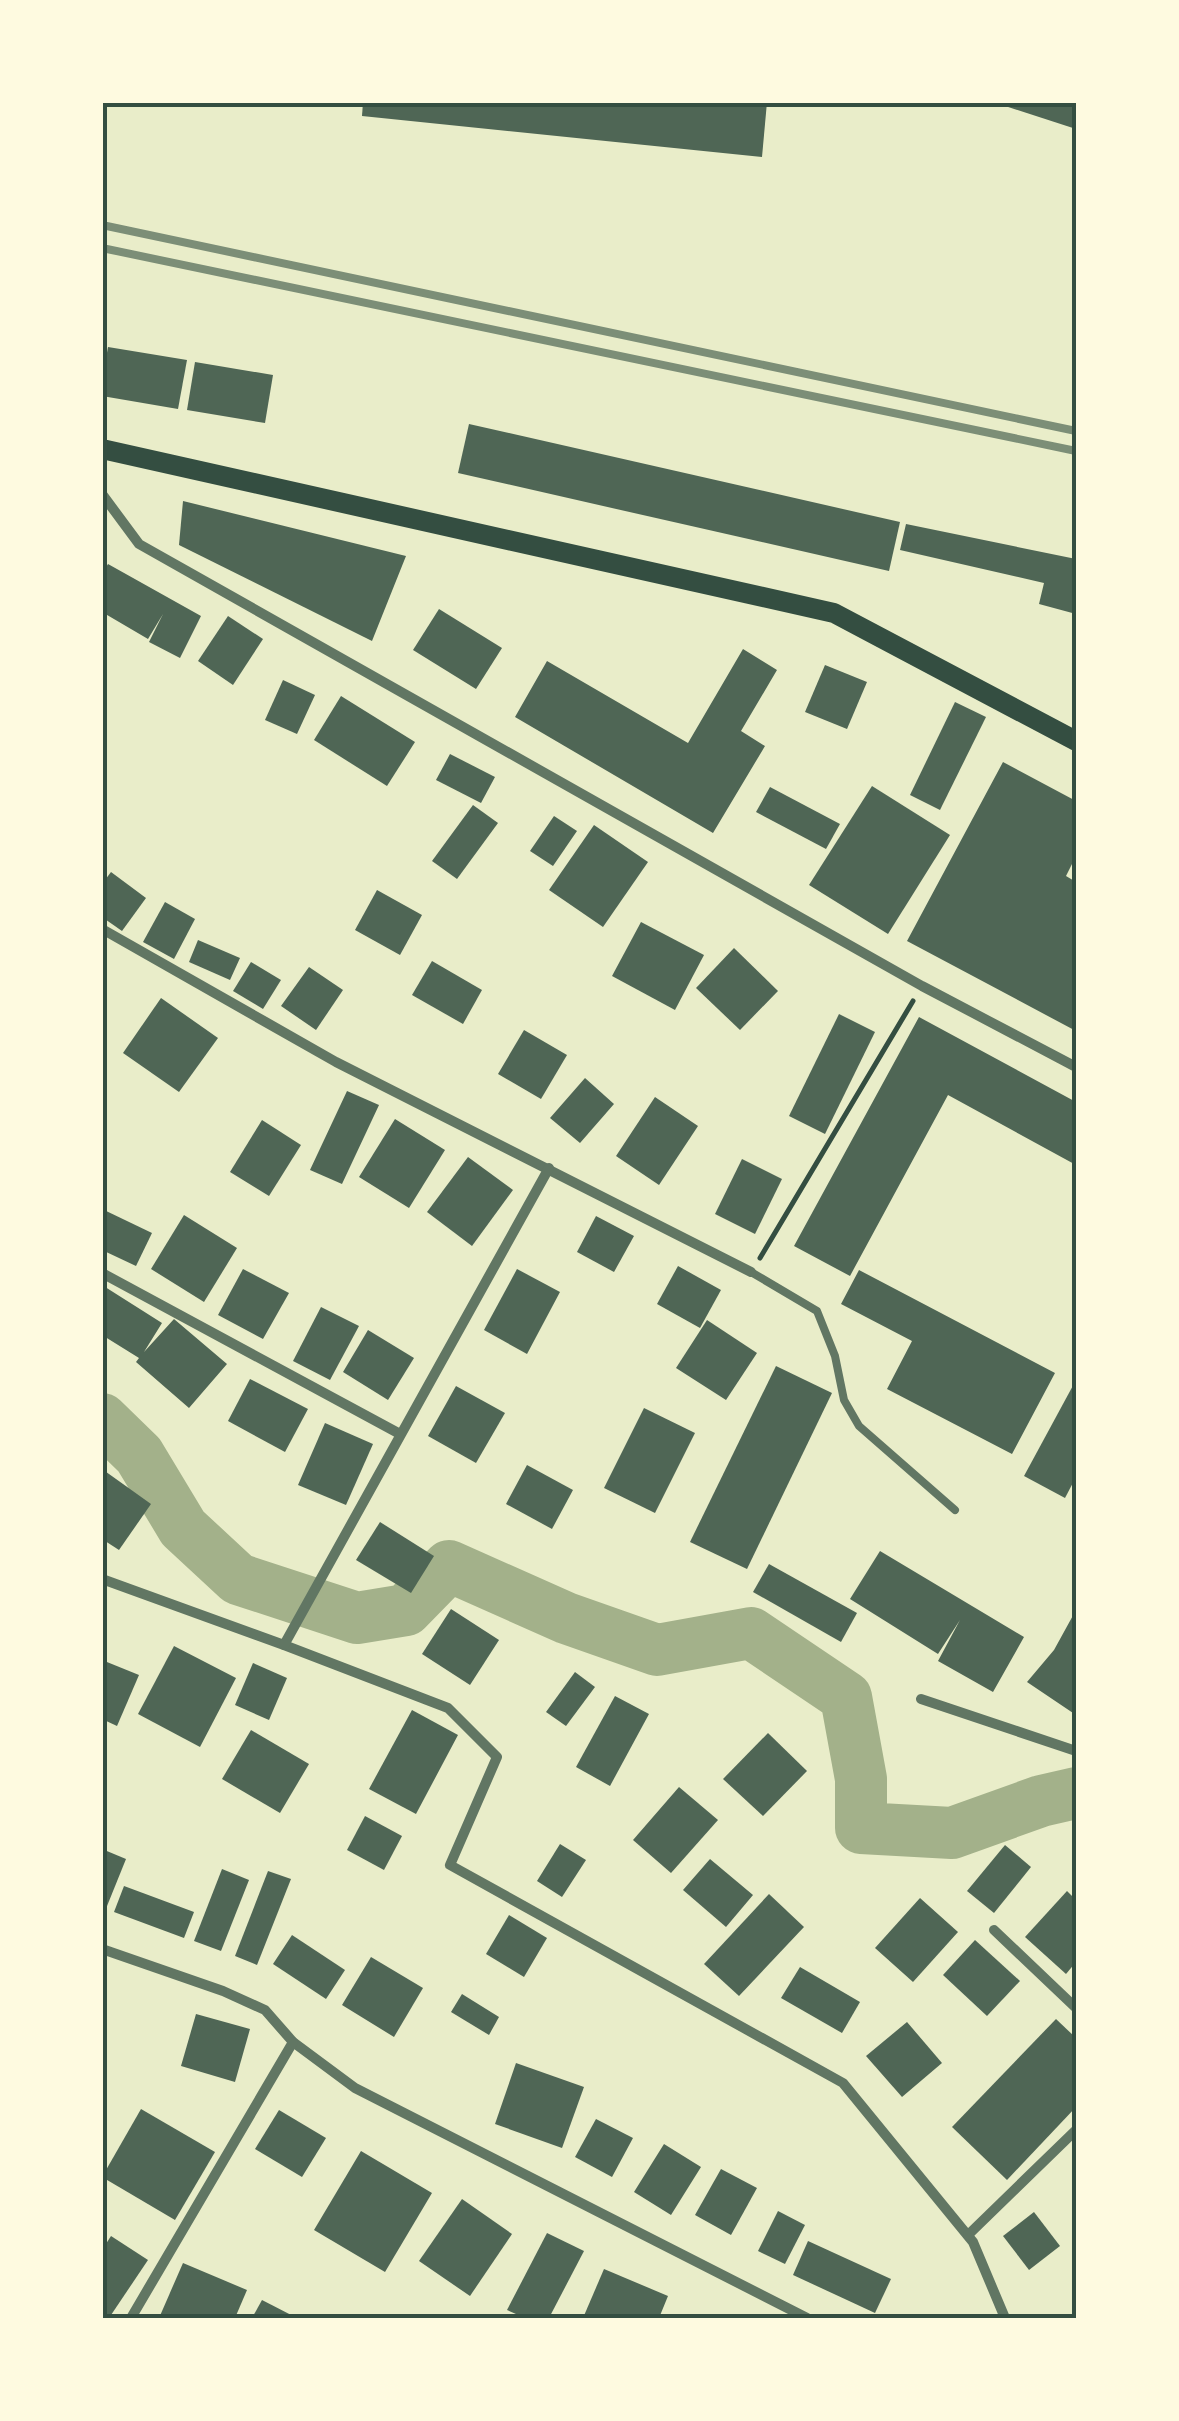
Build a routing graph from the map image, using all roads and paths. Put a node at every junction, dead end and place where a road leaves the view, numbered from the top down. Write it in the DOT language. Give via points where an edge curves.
graph roads {
  1 [pos="102,449"];
  2 [pos="102,494"];
  3 [pos="1076,740"];
  4 [pos="102,929"];
  5 [pos="922,986"];
  6 [pos="1076,1066"];
  7 [pos="549,1168"];
  8 [pos="751,1272"];
  9 [pos="102,1273"];
  10 [pos="400,1434"];
  11 [pos="955,1510"];
  12 [pos="102,1580"];
  13 [pos="284,1645"];
  14 [pos="921,1700"];
  15 [pos="1076,1751"];
  16 [pos="994,1930"];
  17 [pos="102,1949"];
  18 [pos="1076,2008"];
  19 [pos="293,2042"];
  20 [pos="1076,2130"];
  21 [pos="968,2234"];
  22 [pos="131,2318"];
  23 [pos="807,2318"];
  24 [pos="1005,2318"];
  1 -- 3 [label="main road" via="834,613"];
  2 -- 5 [label="street" via="139,544"];
  4 -- 7 [label="street" via="336,1062"];
  5 -- 6 [label="street"];
  5 -- 8 [label="path"];
  7 -- 8 [label="street"];
  7 -- 10 [label="street"];
  8 -- 11 [label="lane" via="817,1311 844,1400 859,1426"];
  9 -- 10 [label="street"];
  10 -- 13 [label="street"];
  12 -- 13 [label="street"];
  13 -- 21 [label="street" via="448,1708 497,1756 450,1865 842,2083"];
  14 -- 15 [label="street"];
  16 -- 18 [label="street"];
  17 -- 19 [label="street" via="265,2010"];
  19 -- 22 [label="street"];
  19 -- 23 [label="street" via="356,2088"];
  20 -- 21 [label="street"];
  21 -- 24 [label="street"];
}
